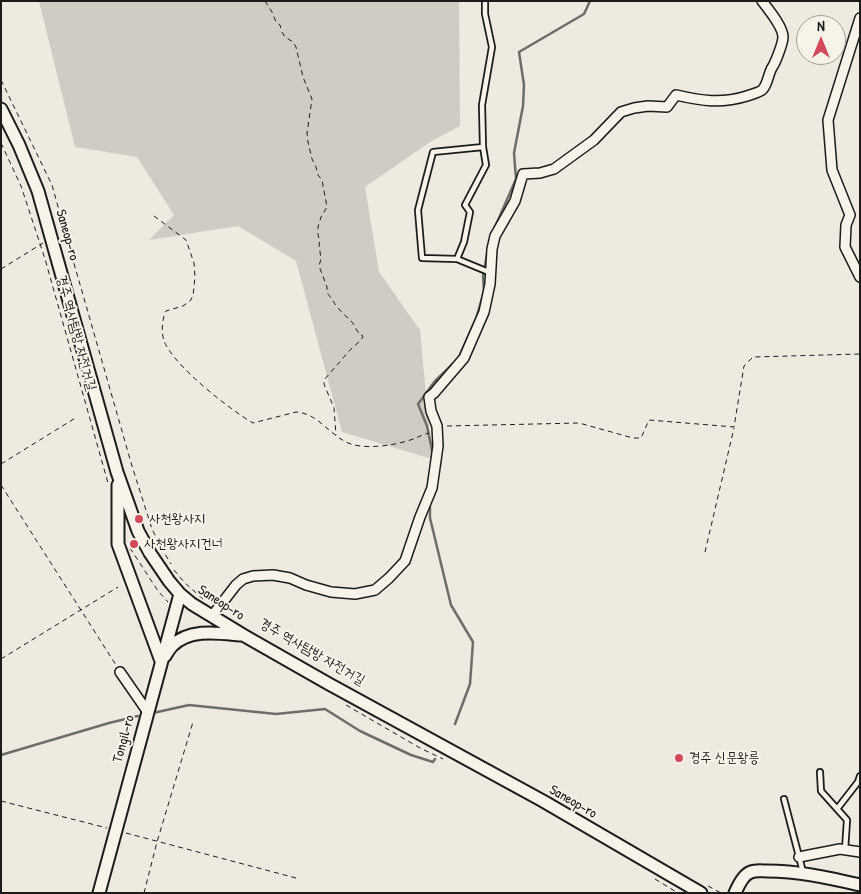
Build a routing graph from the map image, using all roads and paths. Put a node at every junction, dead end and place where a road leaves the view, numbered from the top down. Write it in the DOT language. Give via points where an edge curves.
graph roads {
  1 [pos="265,1"];
  2 [pos="485,1"];
  3 [pos="762,1"];
  4 [pos="860,18"];
  5 [pos="1,80"];
  6 [pos="1,108"];
  7 [pos="1,143"];
  8 [pos="483,147"];
  9 [pos="154,216"];
  10 [pos="53,239"];
  11 [pos="40,244"];
  12 [pos="457,259"];
  13 [pos="1,269"];
  14 [pos="490,273"];
  15 [pos="860,277"];
  16 [pos="860,354"];
  17 [pos="77,417"];
  18 [pos="734,427"];
  19 [pos="437,428"];
  20 [pos="336,435"];
  21 [pos="1,464"];
  22 [pos="118,472"];
  23 [pos="1,486"];
  24 [pos="109,487"];
  25 [pos="128,544"];
  26 [pos="705,552"];
  27 [pos="118,587"];
  28 [pos="180,594"];
  29 [pos="168,603"];
  30 [pos="80,610"];
  31 [pos="214,613"];
  32 [pos="243,635"];
  33 [pos="1,660"];
  34 [pos="161,661"];
  35 [pos="120,672"];
  36 [pos="147,711"];
  37 [pos="193,722"];
  38 [pos="820,772"];
  39 [pos="860,776"];
  40 [pos="784,799"];
  41 [pos="1,802"];
  42 [pos="838,809"];
  43 [pos="115,830"];
  44 [pos="157,842"];
  45 [pos="845,850"];
  46 [pos="860,852"];
  47 [pos="799,858"];
  48 [pos="804,874"];
  49 [pos="296,878"];
  50 [pos="860,885"];
  51 [pos="702,888"];
  52 [pos="99,893"];
  53 [pos="144,893"];
  54 [pos="721,893"];
  55 [pos="735,893"];
  1 -- 20 [label="path" via="285,37 296,47 312,98 308,142 328,207 318,227 319,266 327,293 363,336 324,380 334,408"];
  2 -- 8 [label="lane" via="484,14 492,47 482,105"];
  3 -- 14 [label="street" via="779,25 783,38 777,60 762,90 723,102 676,95 667,106 621,112 594,140 554,170 523,174 515,201 495,236"];
  4 -- 15 [label="street" via="828,120 832,170 850,215 845,247"];
  5 -- 31 [label="path, 경주 역사탐방 자전거길" via="52,185 152,528 172,568"];
  6 -- 10 [label="street, Saneop-ro" via="38,191"];
  7 -- 11 [label="path, 경주 역사탐방 자전거길" via="21,186"];
  8 -- 12 [label="lane" via="486,165 465,205 470,212"];
  8 -- 12 [label="lane" via="433,152 418,210 422,258"];
  9 -- 20 [label="path" via="186,240 194,264 193,296 183,306 166,310 164,316 162,335 179,363 253,423 303,412"];
  10 -- 11 [label="path"];
  10 -- 22 [label="street, Saneop-ro"];
  11 -- 13 [label="path"];
  11 -- 24 [label="path, 경주 역사탐방 자전거길"];
  12 -- 14 [label="lane"];
  14 -- 19 [label="street" via="484,312 464,358 428,397"];
  16 -- 18 [label="path" via="753,357 744,366"];
  17 -- 21 [label="path"];
  18 -- 19 [label="path" via="649,420 640,438 579,423"];
  18 -- 26 [label="path"];
  19 -- 20 [label="path" via="408,441 378,447 346,442"];
  19 -- 31 [label="street" via="432,488 404,561 375,590 355,594 331,592 290,578 253,576 236,585"];
  22 -- 28 [label="street, Saneop-ro" via="138,531 154,560"];
  22 -- 34 [label="street" via="118,544"];
  23 -- 30 [label="path"];
  25 -- 29 [label="path"];
  27 -- 30 [label="path"];
  28 -- 31 [label="street, Saneop-ro" via="192,604"];
  28 -- 34 [label="street, Tongil-ro"];
  30 -- 33 [label="path"];
  30 -- 35 [label="path"];
  31 -- 32 [label="street, Saneop-ro"];
  32 -- 34 [label="street" via="200,633 186,636 172,646"];
  32 -- 51 [label="street, Saneop-ro"];
  34 -- 36 [label="street, Tongil-ro"];
  35 -- 36 [label="street"];
  36 -- 43 [label="street, Tongil-ro"];
  37 -- 44 [label="path"];
  38 -- 42 [label="lane" via="821,791"];
  39 -- 42 [label="lane"];
  40 -- 47 [label="lane"];
  41 -- 43 [label="path"];
  42 -- 45 [label="lane" via="847,820"];
  43 -- 44 [label="path"];
  43 -- 52 [label="street, Tongil-ro"];
  44 -- 49 [label="path"];
  44 -- 53 [label="path"];
  45 -- 46 [label="street"];
  45 -- 47 [label="street"];
  47 -- 48 [label="lane"];
  48 -- 50 [label="street"];
  48 -- 55 [label="street" via="750,872"];
  51 -- 54 [label="path"];
}
